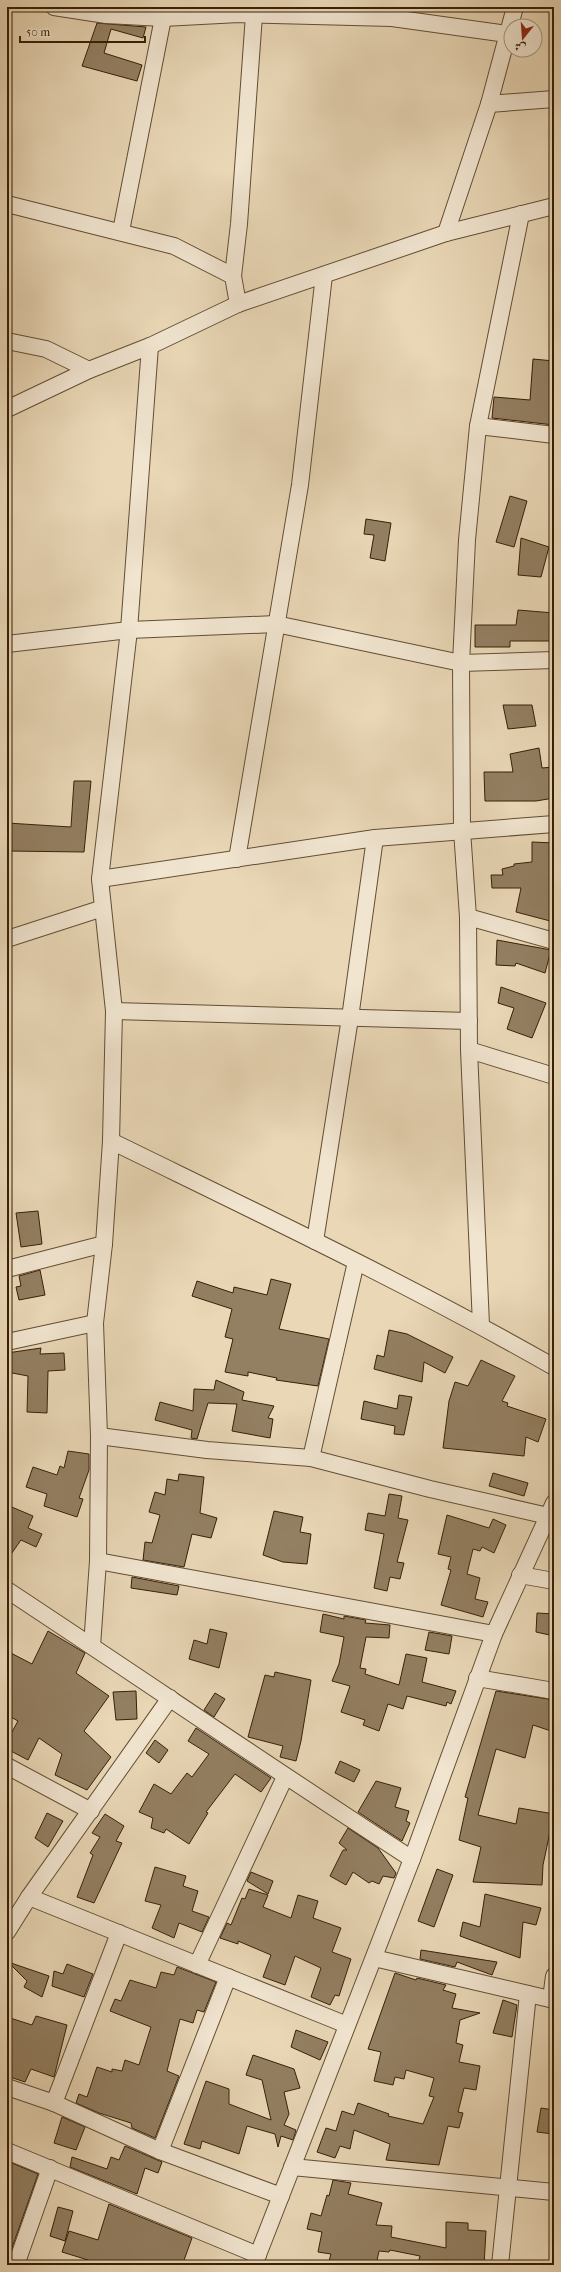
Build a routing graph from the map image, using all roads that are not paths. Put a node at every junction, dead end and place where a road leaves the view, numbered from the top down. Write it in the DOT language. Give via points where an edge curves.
graph roads {
  1 [pos="54,7"];
  2 [pos="516,7"];
  3 [pos="108,11"];
  4 [pos="245,12"];
  5 [pos="394,12"];
  6 [pos="163,18"];
  7 [pos="512,18"];
  8 [pos="503,33"];
  9 [pos="503,50"];
  10 [pos="554,99"];
  11 [pos="489,104"];
  12 [pos="7,204"];
  13 [pos="554,206"];
  14 [pos="521,214"];
  15 [pos="121,231"];
  16 [pos="446,233"];
  17 [pos="324,275"];
  18 [pos="233,276"];
  19 [pos="238,304"];
  20 [pos="7,341"];
  21 [pos="150,346"];
  22 [pos="89,370"];
  23 [pos="7,409"];
  24 [pos="478,426"];
  25 [pos="554,435"];
  26 [pos="276,624"];
  27 [pos="129,630"];
  28 [pos="7,644"];
  29 [pos="554,660"];
  30 [pos="461,663"];
  31 [pos="554,824"];
  32 [pos="462,830"];
  33 [pos="375,838"];
  34 [pos="237,859"];
  35 [pos="100,879"];
  36 [pos="103,908"];
  37 [pos="468,917"];
  38 [pos="7,939"];
  39 [pos="554,941"];
  40 [pos="114,1011"];
  41 [pos="350,1018"];
  42 [pos="469,1021"];
  43 [pos="469,1050"];
  44 [pos="554,1076"];
  45 [pos="112,1141"];
  46 [pos="315,1241"];
  47 [pos="104,1244"];
  48 [pos="356,1262"];
  49 [pos="7,1269"];
  50 [pos="95,1323"];
  51 [pos="481,1325"];
  52 [pos="7,1342"];
  53 [pos="554,1367"];
  54 [pos="99,1436"];
  55 [pos="311,1458"];
  56 [pos="551,1510"];
  57 [pos="98,1561"];
  58 [pos="520,1575"];
  59 [pos="554,1581"];
  60 [pos="7,1590"];
  61 [pos="494,1634"];
  62 [pos="92,1646"];
  63 [pos="477,1678"];
  64 [pos="554,1691"];
  65 [pos="170,1698"];
  66 [pos="7,1766"];
  67 [pos="285,1777"];
  68 [pos="91,1811"];
  69 [pos="412,1859"];
  70 [pos="29,1897"];
  71 [pos="8,1928"];
  72 [pos="119,1933"];
  73 [pos="374,1958"];
  74 [pos="197,1965"];
  75 [pos="554,1976"];
  76 [pos="228,1977"];
  77 [pos="528,1994"];
  78 [pos="553,1999"];
  79 [pos="348,2025"];
  80 [pos="7,2087"];
  81 [pos="54,2103"];
  82 [pos="7,2151"];
  83 [pos="160,2151"];
  84 [pos="292,2167"];
  85 [pos="50,2168"];
  86 [pos="507,2189"];
  87 [pos="554,2192"];
  88 [pos="281,2196"];
  89 [pos="256,2260"];
  90 [pos="16,2265"];
  91 [pos="500,2265"];
  1 -- 3 [label="street"];
  2 -- 7 [label="street"];
  3 -- 6 [label="street"];
  4 -- 5 [label="street"];
  4 -- 6 [label="street"];
  4 -- 18 [label="street" via="240,217"];
  5 -- 8 [label="street"];
  6 -- 15 [label="street"];
  9 -- 11 [label="street"];
  10 -- 11 [label="street"];
  11 -- 16 [label="street"];
  12 -- 15 [label="street"];
  13 -- 14 [label="street"];
  14 -- 16 [label="street"];
  14 -- 24 [label="street"];
  15 -- 18 [label="street" via="174,246"];
  16 -- 17 [label="street"];
  17 -- 19 [label="street"];
  17 -- 26 [label="street" via="300,485"];
  18 -- 19 [label="street"];
  19 -- 21 [label="street"];
  20 -- 22 [label="street" via="46,349"];
  21 -- 22 [label="street"];
  21 -- 27 [label="street"];
  22 -- 23 [label="street"];
  24 -- 25 [label="street"];
  24 -- 30 [label="street" via="466,540"];
  26 -- 27 [label="street"];
  26 -- 30 [label="street"];
  26 -- 34 [label="street"];
  27 -- 28 [label="street"];
  27 -- 35 [label="street"];
  29 -- 30 [label="street"];
  30 -- 32 [label="street"];
  31 -- 32 [label="street"];
  32 -- 33 [label="street"];
  32 -- 37 [label="street"];
  33 -- 34 [label="street"];
  33 -- 41 [label="street"];
  34 -- 35 [label="street"];
  35 -- 36 [label="street"];
  36 -- 38 [label="street"];
  36 -- 40 [label="street"];
  37 -- 39 [label="street"];
  37 -- 42 [label="street"];
  40 -- 41 [label="street"];
  40 -- 45 [label="street"];
  41 -- 42 [label="street"];
  41 -- 46 [label="street"];
  42 -- 43 [label="street"];
  43 -- 44 [label="street"];
  43 -- 51 [label="street"];
  45 -- 46 [label="street"];
  45 -- 47 [label="street"];
  46 -- 48 [label="street"];
  47 -- 49 [label="street"];
  47 -- 50 [label="street"];
  48 -- 51 [label="street"];
  48 -- 55 [label="street"];
  50 -- 52 [label="street"];
  50 -- 54 [label="street"];
  51 -- 53 [label="street"];
  54 -- 55 [label="street" via="207,1450"];
  54 -- 57 [label="street"];
  55 -- 56 [label="street" via="430,1489"];
  56 -- 58 [label="street"];
  57 -- 61 [label="street"];
  57 -- 62 [label="street"];
  58 -- 59 [label="street"];
  58 -- 61 [label="street"];
  60 -- 62 [label="street"];
  61 -- 63 [label="street"];
  62 -- 65 [label="street"];
  63 -- 64 [label="street"];
  63 -- 69 [label="street"];
  65 -- 67 [label="street"];
  65 -- 68 [label="street"];
  66 -- 68 [label="street"];
  67 -- 69 [label="street"];
  67 -- 74 [label="street"];
  68 -- 70 [label="street"];
  69 -- 73 [label="street"];
  70 -- 71 [label="street"];
  70 -- 72 [label="street"];
  72 -- 74 [label="street"];
  72 -- 81 [label="street"];
  73 -- 77 [label="street"];
  73 -- 79 [label="street"];
  74 -- 76 [label="street"];
  75 -- 78 [label="street"];
  76 -- 79 [label="street"];
  76 -- 83 [label="street"];
  77 -- 78 [label="street"];
  77 -- 86 [label="street"];
  79 -- 84 [label="street"];
  80 -- 81 [label="street"];
  81 -- 83 [label="street"];
  82 -- 85 [label="street"];
  83 -- 88 [label="street"];
  84 -- 86 [label="street"];
  84 -- 88 [label="street"];
  85 -- 89 [label="street"];
  85 -- 90 [label="street"];
  86 -- 87 [label="street"];
  86 -- 91 [label="street"];
  88 -- 89 [label="street"];
}
